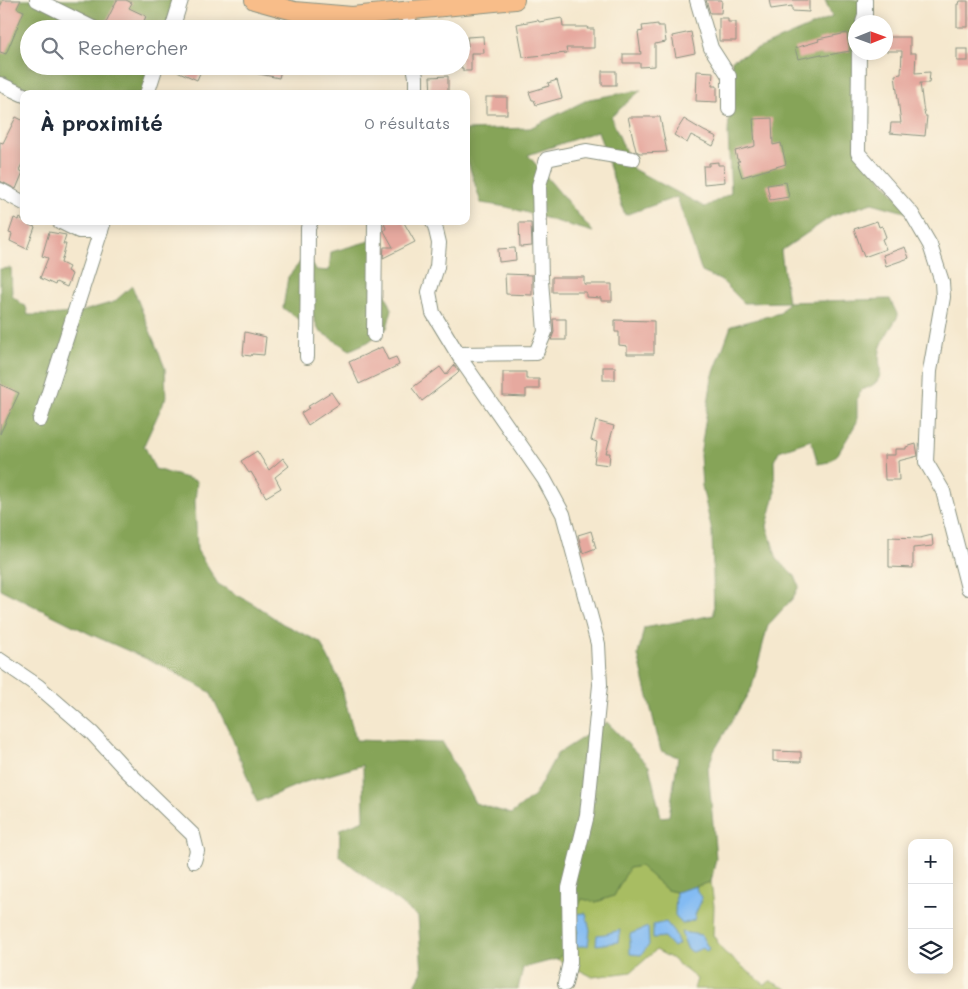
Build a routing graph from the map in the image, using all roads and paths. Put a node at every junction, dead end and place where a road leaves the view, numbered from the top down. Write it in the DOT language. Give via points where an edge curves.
graph roads {
  1 [pos="37,0"];
  2 [pos="181,0"];
  3 [pos="254,0"];
  4 [pos="515,0"];
  5 [pos="696,0"];
  6 [pos="865,0"];
  7 [pos="439,4"];
  8 [pos="407,12"];
  9 [pos="865,15"];
  10 [pos="77,20"];
  11 [pos="175,20"];
  12 [pos="409,20"];
  13 [pos="859,60"];
  14 [pos="153,75"];
  15 [pos="415,75"];
  16 [pos="0,84"];
  17 [pos="148,90"];
  18 [pos="416,90"];
  19 [pos="20,93"];
  20 [pos="729,109"];
  21 [pos="633,160"];
  22 [pos="0,190"];
  23 [pos="20,202"];
  24 [pos="67,225"];
  25 [pos="309,225"];
  26 [pos="375,225"];
  27 [pos="434,225"];
  28 [pos="103,226"];
  29 [pos="374,335"];
  30 [pos="458,354"];
  31 [pos="307,357"];
  32 [pos="40,420"];
  33 [pos="968,588"];
  34 [pos="0,660"];
  35 [pos="194,861"];
  36 [pos="565,984"];
  1 -- 10 [label="street"];
  2 -- 11 [label="street"];
  3 -- 8 [label="main road" via="294,10 352,16"];
  4 -- 7 [label="main road"];
  5 -- 20 [label="street" via="711,48 729,76"];
  6 -- 9 [label="street"];
  7 -- 8 [label="main road"];
  8 -- 12 [label="street"];
  13 -- 33 [label="street" via="858,152 912,214 930,244 942,282 943,297 930,371 926,462 943,492"];
  14 -- 17 [label="street"];
  15 -- 18 [label="street"];
  16 -- 19 [label="street"];
  21 -- 30 [label="street" via="586,151 547,159 539,185 545,332 536,353"];
  22 -- 23 [label="street"];
  24 -- 28 [label="street" via="78,231"];
  25 -- 31 [label="street"];
  26 -- 29 [label="street"];
  27 -- 30 [label="street" via="439,243 437,267 429,292 433,313"];
  28 -- 32 [label="street"];
  30 -- 36 [label="street" via="544,479 563,514 598,644 598,713 588,815 569,888 570,962"];
  34 -- 35 [label="street" via="38,686 92,733 193,835 197,851"];
}
